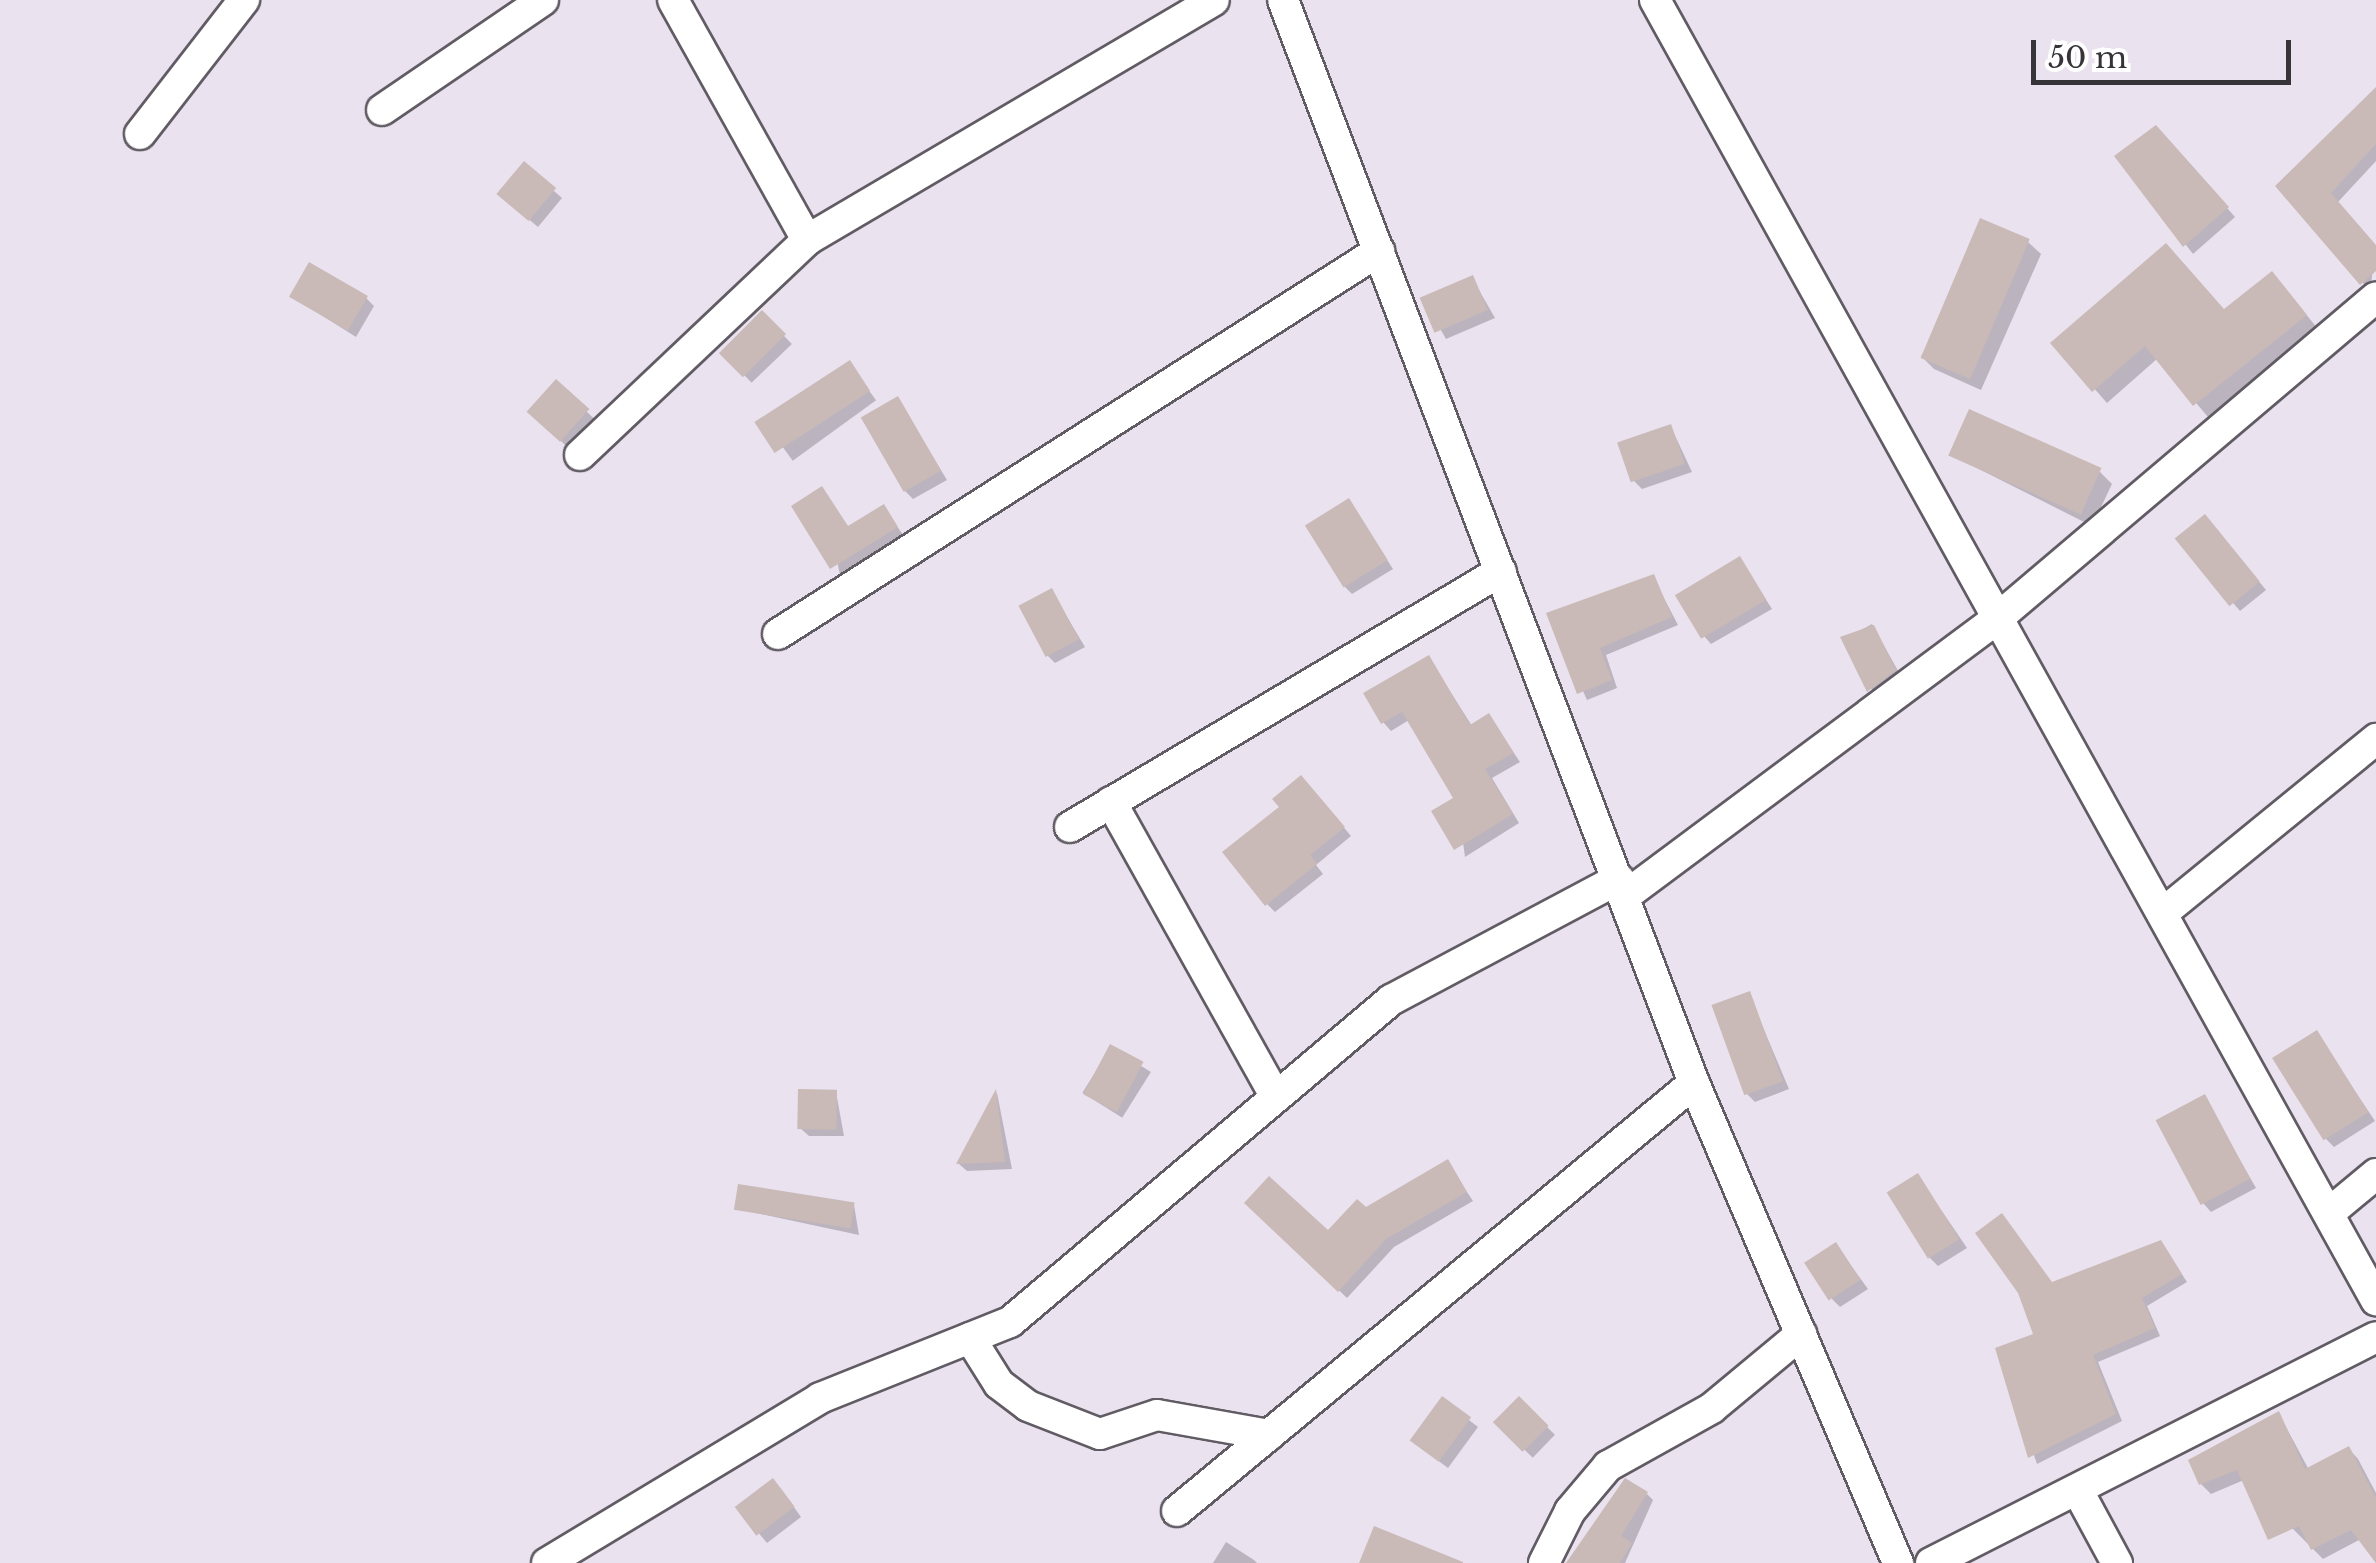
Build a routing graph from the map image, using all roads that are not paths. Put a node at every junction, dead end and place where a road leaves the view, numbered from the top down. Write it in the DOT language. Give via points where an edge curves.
graph roads {
  1 [pos="244,0"];
  2 [pos="544,0"];
  3 [pos="673,0"];
  4 [pos="1214,0"];
  5 [pos="1283,0"];
  6 [pos="1655,0"];
  7 [pos="382,110"];
  8 [pos="140,134"];
  9 [pos="808,240"];
  10 [pos="1379,251"];
  11 [pos="2376,297"];
  12 [pos="580,455"];
  13 [pos="1502,571"];
  14 [pos="2000,616"];
  15 [pos="778,634"];
  16 [pos="2376,739"];
  17 [pos="1110,802"];
  18 [pos="1070,827"];
  19 [pos="1622,888"];
  20 [pos="2164,912"];
  21 [pos="1694,1083"];
  22 [pos="1276,1097"];
  23 [pos="2376,1174"];
  24 [pos="2328,1213"];
  25 [pos="2376,1300"];
  26 [pos="1800,1334"];
  27 [pos="2376,1337"];
  28 [pos="970,1338"];
  29 [pos="1269,1435"];
  30 [pos="2078,1491"];
  31 [pos="1178,1511"];
  32 [pos="547,1563"];
  33 [pos="1544,1563"];
  34 [pos="1898,1563"];
  35 [pos="1931,1563"];
  36 [pos="2117,1563"];
  1 -- 8 [label="street"];
  2 -- 7 [label="street"];
  3 -- 9 [label="street"];
  4 -- 9 [label="street"];
  5 -- 10 [label="street"];
  6 -- 14 [label="street"];
  9 -- 12 [label="street"];
  10 -- 13 [label="street"];
  10 -- 15 [label="street"];
  11 -- 14 [label="street"];
  13 -- 17 [label="street"];
  13 -- 19 [label="street"];
  14 -- 19 [label="street"];
  14 -- 20 [label="street"];
  16 -- 20 [label="street"];
  17 -- 18 [label="street"];
  17 -- 22 [label="street"];
  19 -- 21 [label="street"];
  19 -- 22 [label="street" via="1391,1000"];
  20 -- 24 [label="street"];
  21 -- 26 [label="street"];
  21 -- 29 [label="street"];
  22 -- 28 [label="street" via="1010,1322"];
  23 -- 24 [label="street"];
  24 -- 25 [label="street"];
  26 -- 33 [label="street" via="1712,1408 1608,1466 1570,1510"];
  26 -- 34 [label="street"];
  27 -- 30 [label="street"];
  28 -- 29 [label="street" via="999,1384 1028,1406 1100,1434 1156,1415"];
  28 -- 32 [label="street" via="820,1398"];
  29 -- 31 [label="street"];
  30 -- 35 [label="street"];
  30 -- 36 [label="street"];
}
